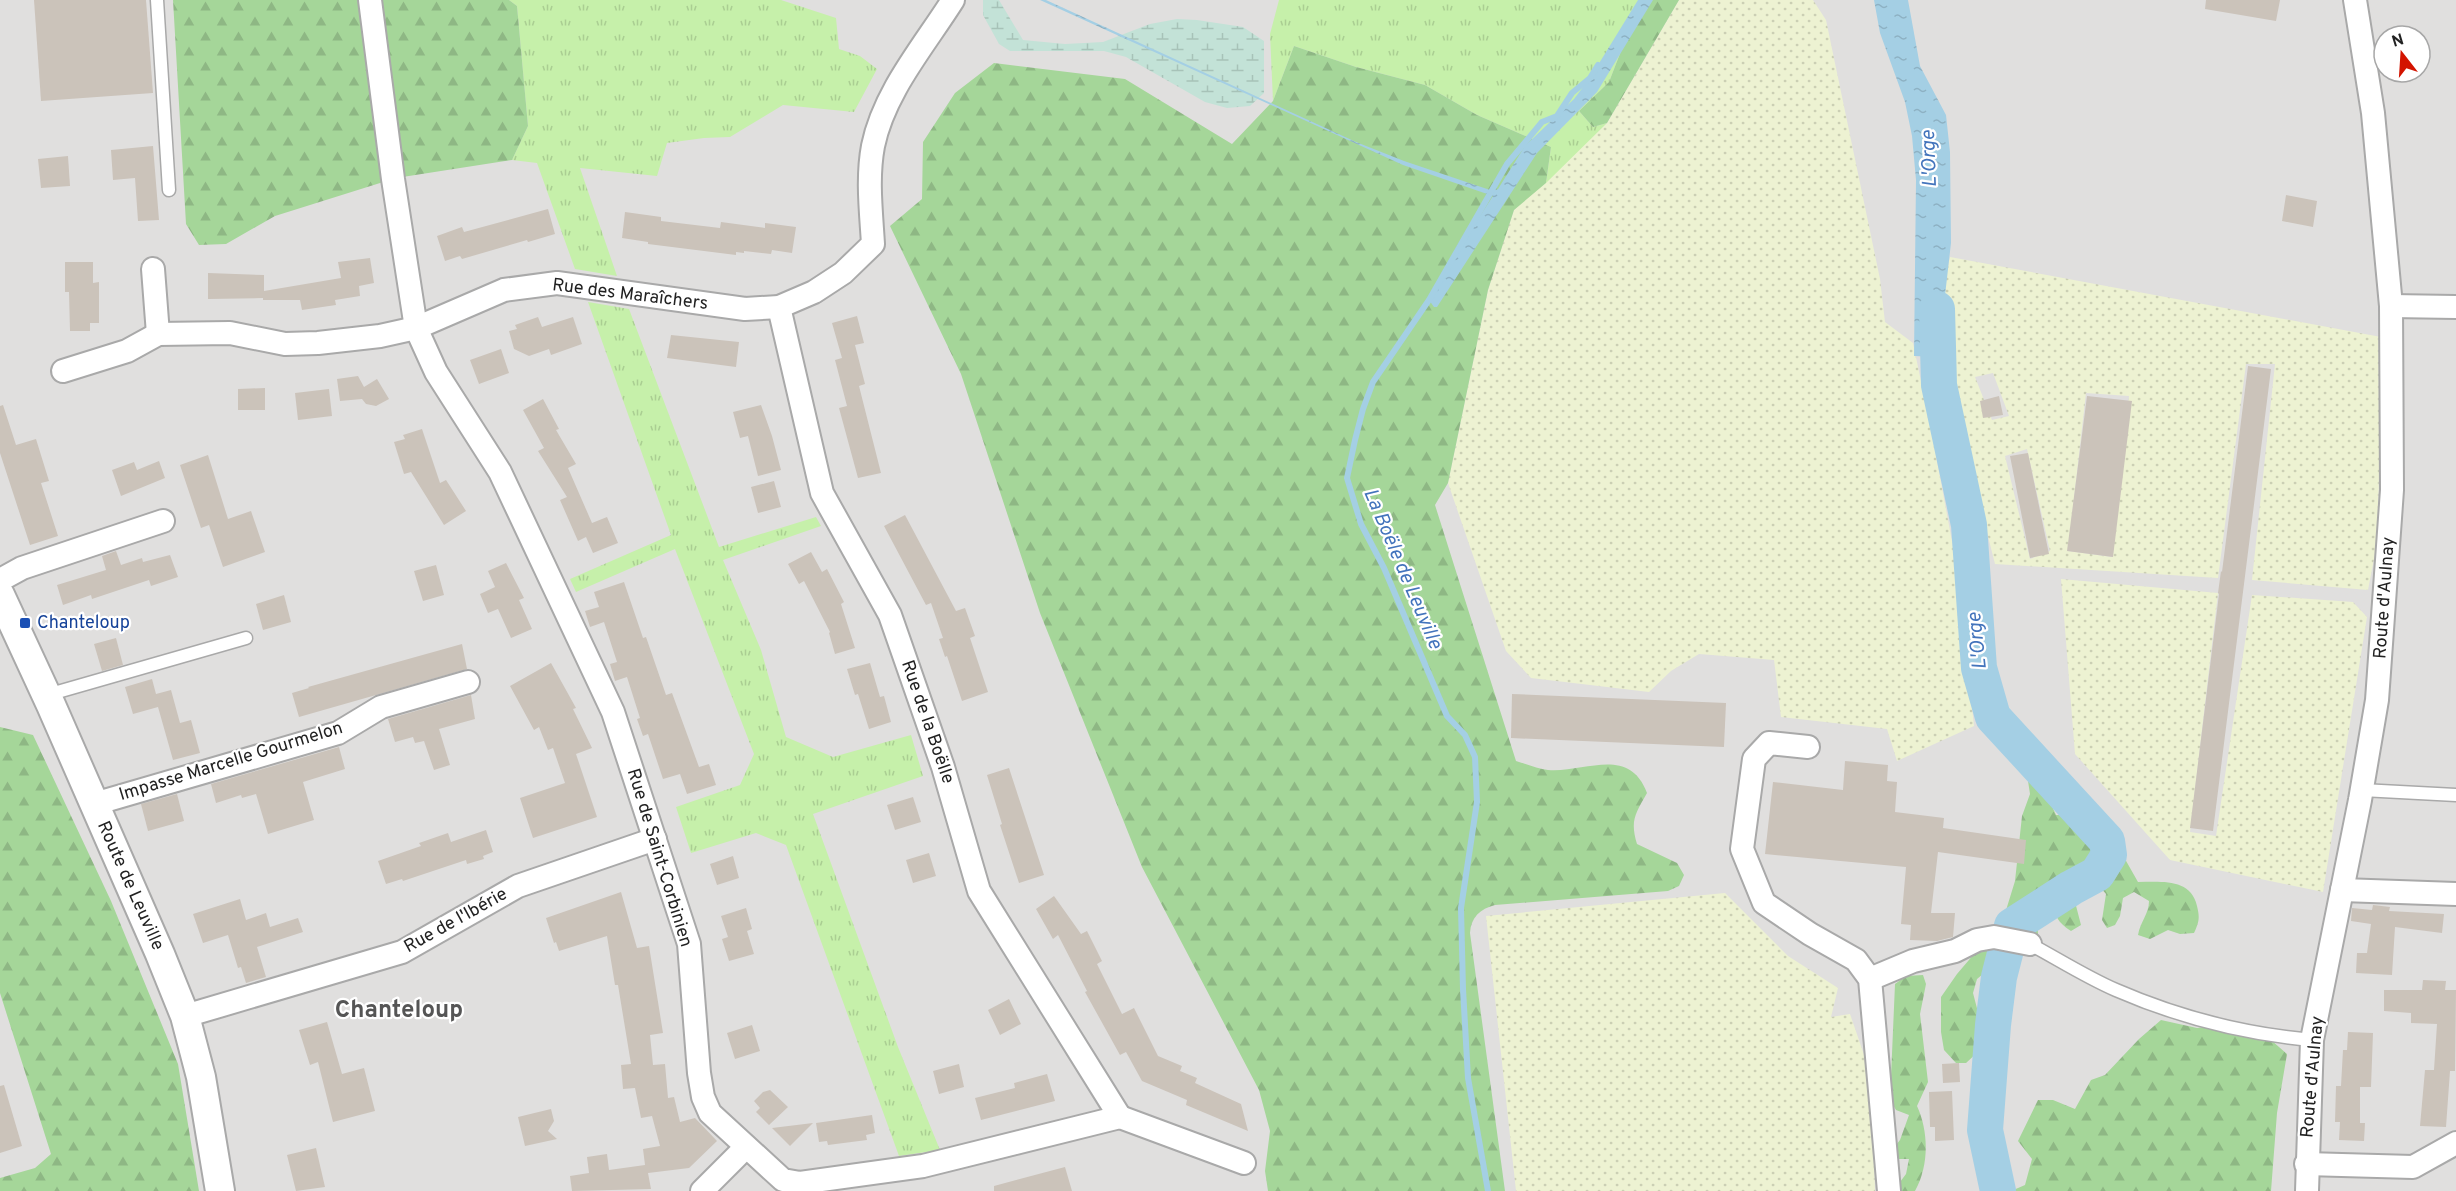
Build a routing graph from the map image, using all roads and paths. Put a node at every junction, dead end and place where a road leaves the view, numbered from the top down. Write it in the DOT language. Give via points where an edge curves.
graph roads {
  1 [pos="157,0"];
  2 [pos="370,0"];
  3 [pos="953,0"];
  4 [pos="2355,0"];
  5 [pos="169,190"];
  6 [pos="153,269"];
  7 [pos="2391,306"];
  8 [pos="779,307"];
  9 [pos="2456,307"];
  10 [pos="416,328"];
  11 [pos="158,334"];
  12 [pos="63,371"];
  13 [pos="163,521"];
  14 [pos="0,580"];
  15 [pos="0,595"];
  16 [pos="246,638"];
  17 [pos="468,682"];
  18 [pos="47,695"];
  19 [pos="1808,747"];
  20 [pos="2362,790"];
  21 [pos="2456,795"];
  22 [pos="94,804"];
  23 [pos="655,839"];
  24 [pos="2342,890"];
  25 [pos="2456,894"];
  26 [pos="2030,945"];
  27 [pos="1870,979"];
  28 [pos="185,1016"];
  29 [pos="2312,1040"];
  30 [pos="1120,1117"];
  31 [pos="2456,1143"];
  32 [pos="746,1147"];
  33 [pos="1244,1163"];
  34 [pos="2306,1164"];
  35 [pos="219,1191"];
  36 [pos="702,1191"];
  37 [pos="1889,1191"];
  38 [pos="2307,1191"];
  1 -- 5 [label="lane"];
  2 -- 10 [label="street"];
  3 -- 8 [label="street, Rue des Maraîchers" via="895,89 882,117 873,147 869,191 873,244 843,273 814,292"];
  4 -- 7 [label="street, Route d'Aulnay" via="2373,113"];
  6 -- 11 [label="street"];
  7 -- 9 [label="street"];
  7 -- 20 [label="street, Route d'Aulnay" via="2391,501 2377,700"];
  8 -- 10 [label="street, Rue des Maraîchers" via="745,309 557,283 504,290"];
  8 -- 30 [label="street, Rue de la Boëlle" via="822,493 890,615 943,767 979,891"];
  10 -- 11 [label="street, Rue des Maraîchers" via="380,336 285,344 230,333"];
  10 -- 23 [label="street, Rue de Saint-Corbinien" via="436,372 500,472 613,712"];
  11 -- 12 [label="street" via="127,351"];
  13 -- 14 [label="street" via="22,568"];
  15 -- 18 [label="street, Route de Leuville"];
  16 -- 18 [label="lane"];
  17 -- 22 [label="street, Impasse Marcelle Gourmelon" via="381,707 338,733"];
  18 -- 22 [label="street, Route de Leuville"];
  19 -- 27 [label="street" via="1769,743 1754,759 1742,849 1764,903 1856,960"];
  20 -- 21 [label="lane"];
  20 -- 24 [label="street, Route d'Aulnay"];
  22 -- 28 [label="street, Route de Leuville"];
  23 -- 28 [label="street, Rue de l'Ibérie" via="518,886 402,952"];
  23 -- 32 [label="street, Rue de Saint-Corbinien" via="688,944 703,1097 710,1113"];
  24 -- 25 [label="street"];
  24 -- 29 [label="street, Route d'Aulnay"];
  26 -- 27 [label="street" via="1994,937 1977,939 1955,951 1913,961"];
  26 -- 29 [label="lane" via="2114,989 2176,1014 2273,1037"];
  27 -- 37 [label="street"];
  28 -- 35 [label="street, Route de Leuville" via="201,1077"];
  29 -- 34 [label="street, Route d'Aulnay"];
  30 -- 32 [label="street, Rue de Saint-Corbinien" via="923,1166 801,1183 783,1180"];
  30 -- 33 [label="street"];
  31 -- 34 [label="street" via="2413,1167"];
  32 -- 36 [label="street"];
  34 -- 38 [label="street, Route d'Aulnay"];
}
